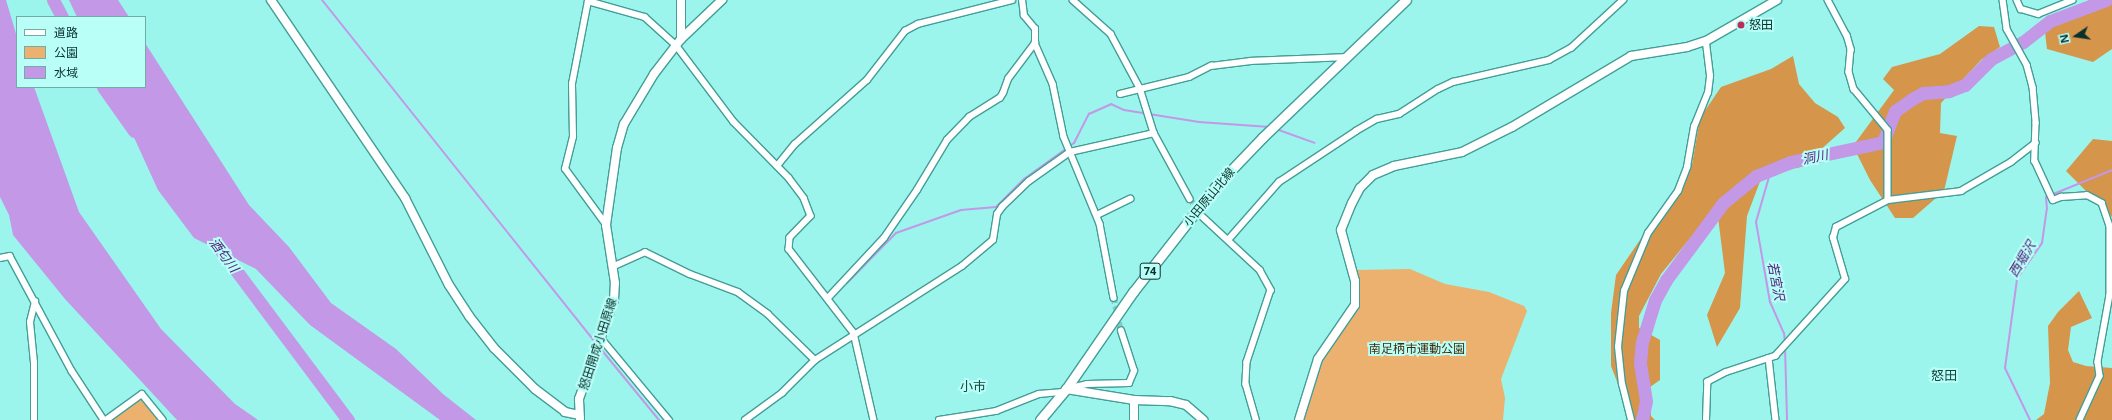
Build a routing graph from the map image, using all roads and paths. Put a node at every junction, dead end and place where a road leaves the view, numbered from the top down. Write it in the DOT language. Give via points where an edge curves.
graph roads {
  1 [pos="271,0"];
  2 [pos="682,0"];
  3 [pos="722,0"];
  4 [pos="1012,0"];
  5 [pos="1022,0"];
  6 [pos="1073,0"];
  7 [pos="1406,0"];
  8 [pos="1623,0"];
  9 [pos="1777,0"];
  10 [pos="1828,0"];
  11 [pos="2003,0"];
  12 [pos="2017,0"];
  13 [pos="2072,0"];
  14 [pos="678,42"];
  15 [pos="1706,42"];
  16 [pos="1035,43"];
  17 [pos="1346,57"];
  18 [pos="1140,88"];
  19 [pos="1120,94"];
  20 [pos="1154,133"];
  21 [pos="2035,143"];
  22 [pos="1070,152"];
  23 [pos="777,166"];
  24 [pos="1130,199"];
  25 [pos="1190,199"];
  26 [pos="1888,200"];
  27 [pos="1097,215"];
  28 [pos="1203,218"];
  29 [pos="606,225"];
  30 [pos="1228,240"];
  31 [pos="0,258"];
  32 [pos="612,266"];
  33 [pos="828,298"];
  34 [pos="1114,298"];
  35 [pos="35,302"];
  36 [pos="1121,331"];
  37 [pos="854,333"];
  38 [pos="601,338"];
  39 [pos="1769,358"];
  40 [pos="815,360"];
  41 [pos="1064,390"];
  42 [pos="1134,400"];
  43 [pos="580,418"];
  44 [pos="34,420"];
  45 [pos="105,420"];
  46 [pos="163,420"];
  47 [pos="669,420"];
  48 [pos="745,420"];
  49 [pos="874,420"];
  50 [pos="939,420"];
  51 [pos="1040,420"];
  52 [pos="1134,420"];
  53 [pos="1203,420"];
  54 [pos="1256,420"];
  55 [pos="1299,420"];
  56 [pos="1631,420"];
  57 [pos="1706,420"];
  58 [pos="1776,420"];
  59 [pos="2080,420"];
  1 -- 43 [label="street" via="405,198 449,285 469,316 494,348 535,389 565,412"];
  2 -- 14 [label="street"];
  3 -- 14 [label="street, 怒田開成小田原線"];
  4 -- 23 [label="street" via="918,24 905,31 867,80 795,144"];
  5 -- 16 [label="street" via="1024,16 1035,29"];
  6 -- 18 [label="street" via="1111,34"];
  7 -- 17 [label="main road, 小田原山北線 / 74"];
  8 -- 30 [label="street" via="1571,48 1549,60 1453,82 1399,114 1377,119 1356,131 1279,182"];
  9 -- 15 [label="street"];
  10 -- 26 [label="street" via="1847,35 1850,49 1849,72 1854,89 1888,130"];
  11 -- 21 [label="street" via="2007,29 2027,64 2033,87"];
  12 -- 13 [label="street" via="2021,9 2038,14"];
  14 -- 23 [label="street" via="734,122"];
  14 -- 29 [label="street, 怒田開成小田原線" via="654,74 624,124 617,148"];
  14 -- 29 [label="street" via="645,17 588,1 572,84 573,137 565,169 569,178"];
  15 -- 55 [label="street" via="1631,56 1478,145 1450,156 1394,166 1373,175 1360,188 1341,230 1355,281 1355,305 1318,359"];
  15 -- 56 [label="street" via="1710,76 1708,93 1694,127 1687,167 1678,191 1648,233 1624,291 1618,347 1622,385"];
  16 -- 22 [label="street" via="1053,84 1064,137"];
  16 -- 33 [label="street" via="1011,73 1000,98 969,117 947,140 884,238"];
  17 -- 18 [label="street" via="1251,61 1211,66 1189,77"];
  17 -- 41 [label="main road, 小田原山北線 / 74" via="1215,187 1133,292"];
  18 -- 19 [label="street"];
  18 -- 20 [label="street"];
  20 -- 22 [label="street"];
  20 -- 25 [label="street"];
  21 -- 26 [label="street" via="2011,162 1962,191"];
  21 -- 59 [label="street" via="2035,161 2053,200 2087,195 2102,203 2110,226 2110,295 2098,362 2100,376"];
  22 -- 27 [label="street"];
  22 -- 37 [label="street" via="1030,181 1002,207 997,214 993,240 968,261 924,292"];
  23 -- 33 [label="street" via="796,188 810,211 810,220 790,238 789,249"];
  24 -- 27 [label="street"];
  26 -- 39 [label="street" via="1836,227 1833,238 1845,279 1775,356"];
  27 -- 34 [label="street"];
  28 -- 30 [label="street"];
  29 -- 32 [label="street, 怒田開成小田原線"];
  30 -- 54 [label="street" via="1260,270 1271,290 1247,362 1246,384"];
  31 -- 35 [label="street" via="10,256"];
  32 -- 38 [label="street, 怒田開成小田原線" via="614,300"];
  32 -- 40 [label="street" via="645,252 690,274 738,292 768,314"];
  33 -- 37 [label="street"];
  35 -- 44 [label="street" via="30,322 34,363"];
  35 -- 45 [label="street" via="72,371"];
  36 -- 41 [label="street" via="1134,371 1129,383 1087,384"];
  37 -- 40 [label="street"];
  37 -- 49 [label="street"];
  38 -- 43 [label="street, 怒田開成小田原線" via="579,399"];
  38 -- 47 [label="street"];
  39 -- 57 [label="street" via="1726,372 1707,382"];
  39 -- 58 [label="street"];
  40 -- 48 [label="street" via="782,393"];
  41 -- 42 [label="street"];
  41 -- 50 [label="street" via="1039,394 996,411"];
  41 -- 51 [label="main road, 小田原山北線 / 74"];
  42 -- 52 [label="street"];
  42 -- 53 [label="street" via="1186,405"];
  45 -- 46 [label="street" via="142,394"];
}
